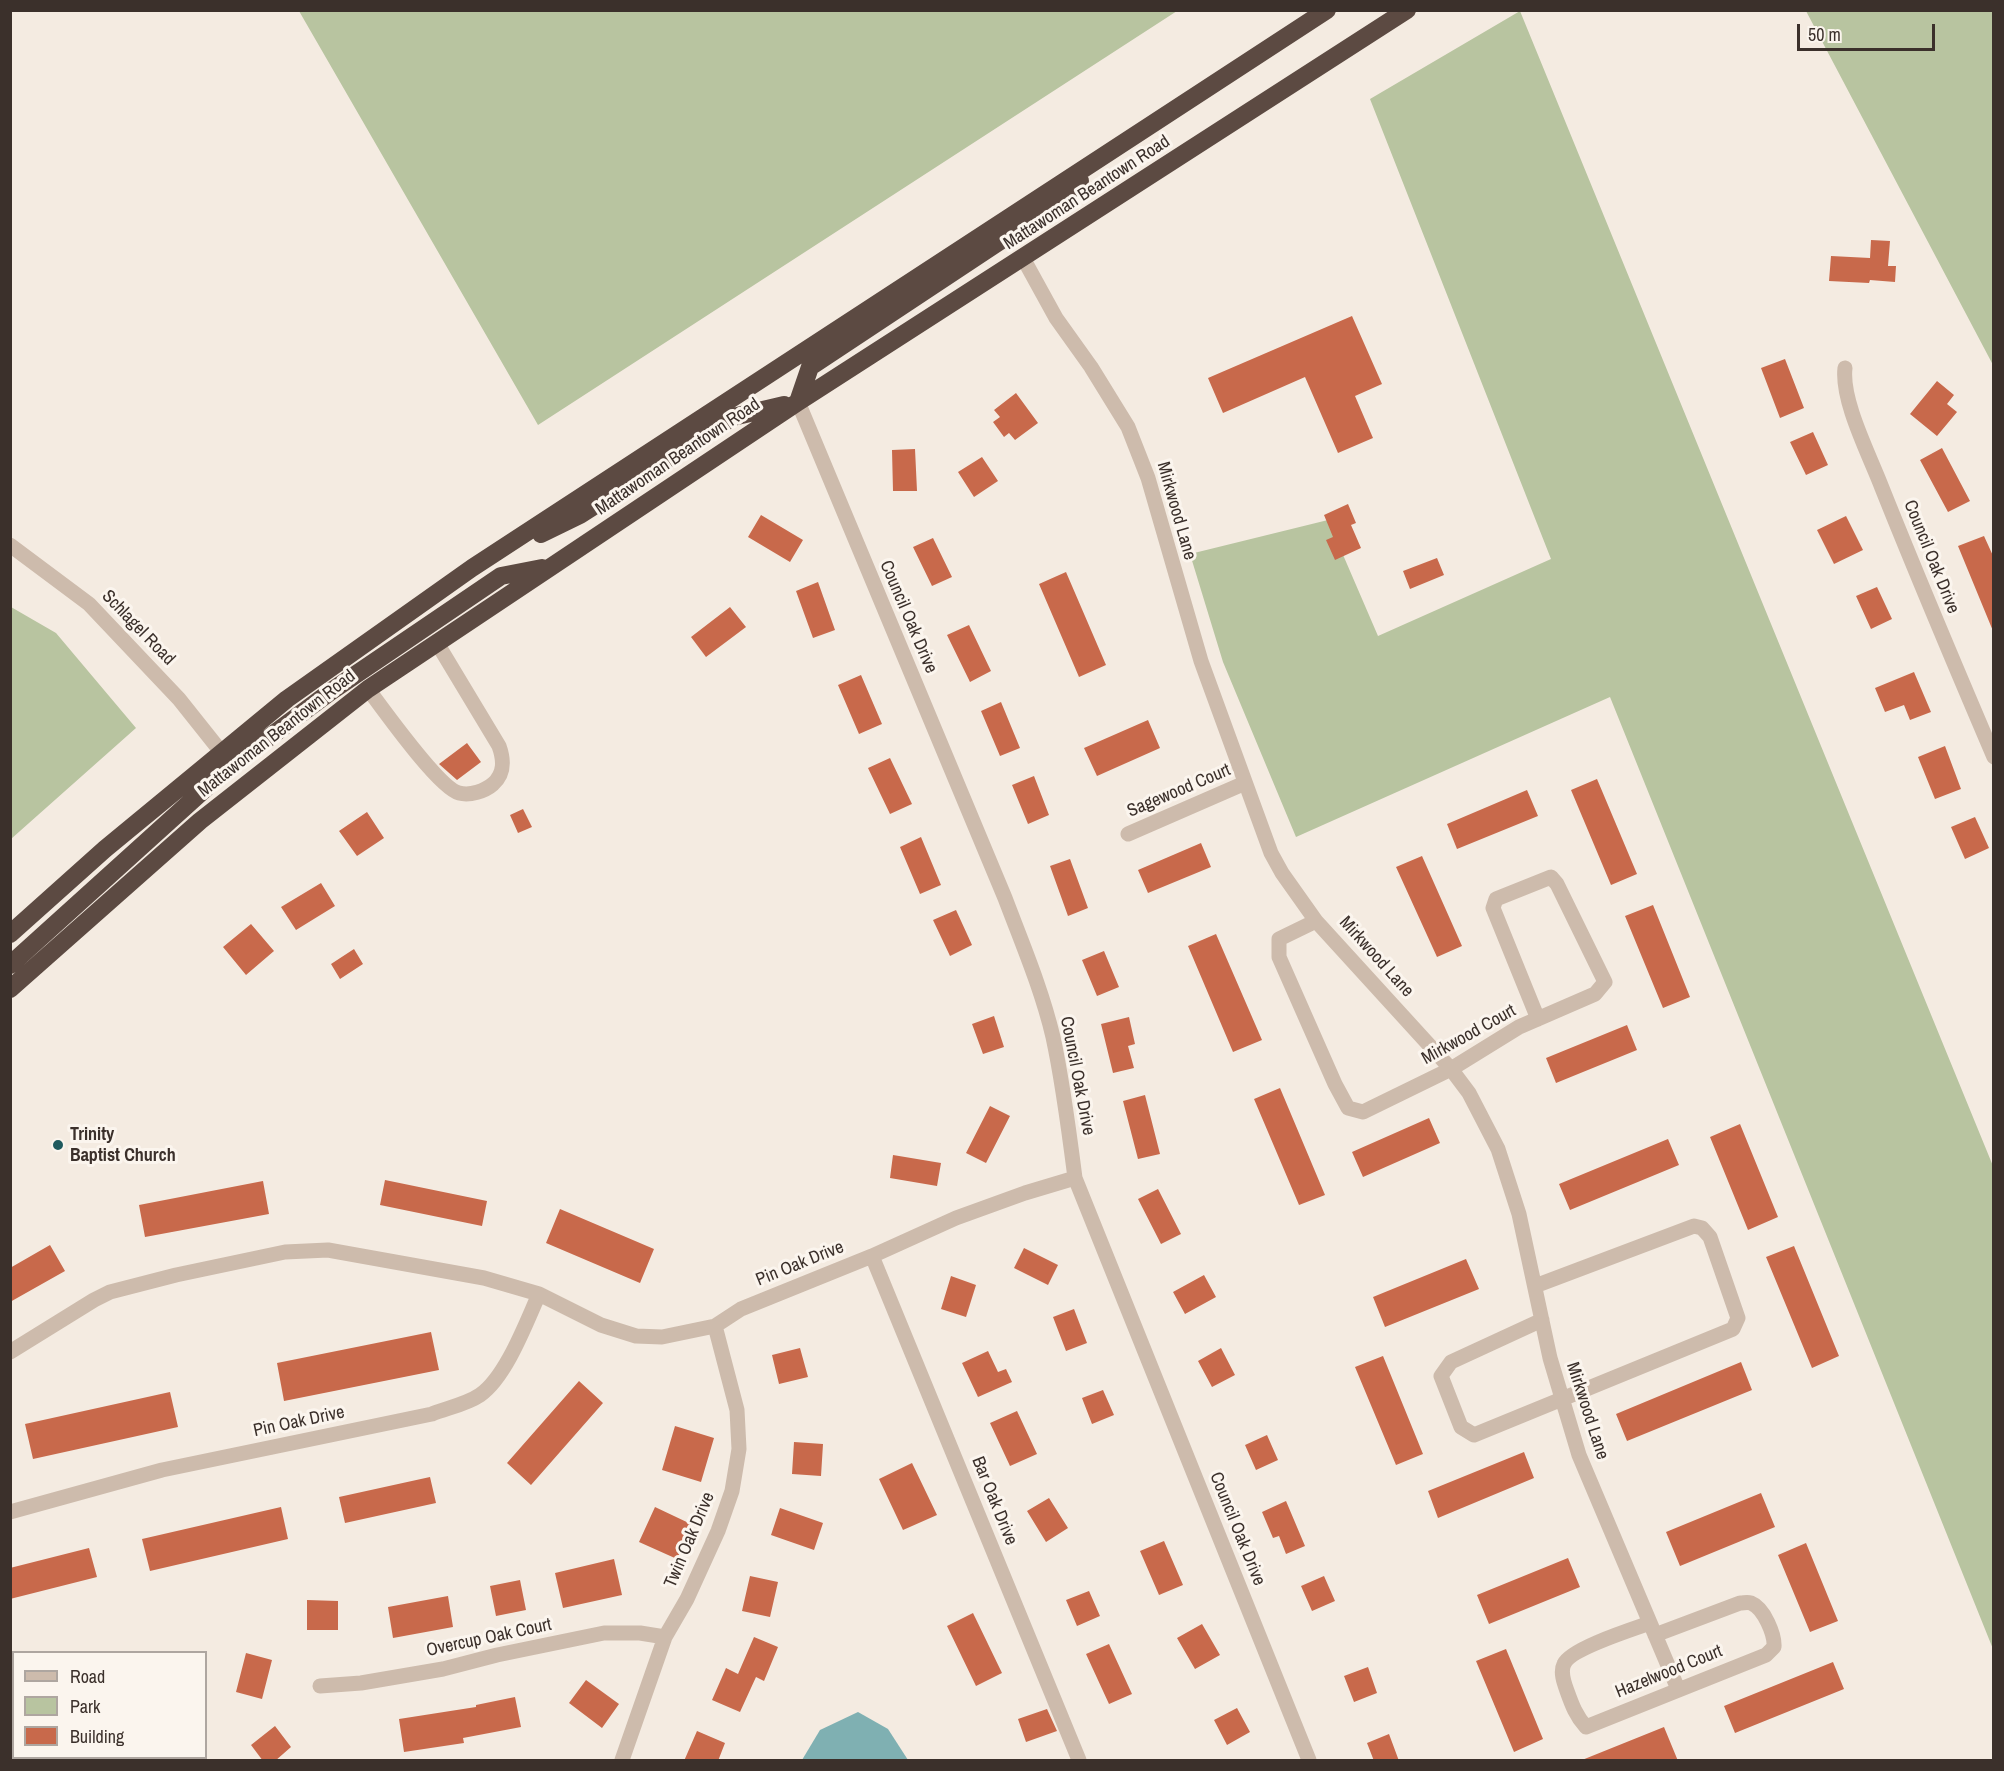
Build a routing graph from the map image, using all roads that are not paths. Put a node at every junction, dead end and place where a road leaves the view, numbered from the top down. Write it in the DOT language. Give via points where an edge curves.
graph roads {
  1 [pos="1327,10"];
  2 [pos="1407,10"];
  3 [pos="1110,153"];
  4 [pos="1023,258"];
  5 [pos="1845,368"];
  6 [pos="798,402"];
  7 [pos="10,545"];
  8 [pos="552,566"];
  9 [pos="472,568"];
  10 [pos="437,643"];
  11 [pos="368,689"];
  12 [pos="222,753"];
  13 [pos="1994,757"];
  14 [pos="1245,783"];
  15 [pos="1128,834"];
  16 [pos="1316,921"];
  17 [pos="10,934"];
  18 [pos="10,965"];
  19 [pos="10,989"];
  20 [pos="1538,1019"];
  21 [pos="1451,1070"];
  22 [pos="1075,1178"];
  23 [pos="873,1256"];
  24 [pos="1535,1286"];
  25 [pos="539,1294"];
  26 [pos="1542,1320"];
  27 [pos="715,1326"];
  28 [pos="10,1352"];
  29 [pos="1562,1398"];
  30 [pos="10,1512"];
  31 [pos="1653,1629"];
  32 [pos="665,1637"];
  33 [pos="320,1686"];
  34 [pos="1678,1689"];
  35 [pos="622,1761"];
  36 [pos="1079,1761"];
  37 [pos="1309,1761"];
  1 -- 3 [label="highway, Mattawoman Beantown Road"];
  2 -- 4 [label="highway, Mattawoman Beantown Road"];
  3 -- 6 [label="highway" via="1059,202 810,367"];
  3 -- 9 [label="highway, Mattawoman Beantown Road"];
  4 -- 6 [label="highway, Mattawoman Beantown Road"];
  4 -- 14 [label="street, Mirkwood Lane" via="1056,318 1128,427 1148,478 1201,661"];
  5 -- 13 [label="street, Council Oak Drive" via="1845,385 1854,416"];
  6 -- 8 [label="highway, Mattawoman Beantown Road"];
  6 -- 9 [label="highway" via="733,417 580,515"];
  6 -- 22 [label="street, Council Oak Drive" via="1032,970 1052,1035"];
  7 -- 12 [label="street, Schlagel Road" via="89,604 178,699"];
  8 -- 10 [label="highway, Mattawoman Beantown Road"];
  8 -- 12 [label="highway" via="501,576 252,750"];
  9 -- 12 [label="highway, Mattawoman Beantown Road" via="287,699"];
  10 -- 11 [label="highway, Mattawoman Beantown Road"];
  10 -- 11 [label="street" via="499,746 504,765 489,788 471,794 448,787"];
  11 -- 19 [label="highway, Mattawoman Beantown Road" via="200,821"];
  12 -- 17 [label="highway, Mattawoman Beantown Road"];
  12 -- 18 [label="highway" via="217,776 207,787"];
  14 -- 15 [label="street, Sagewood Court"];
  14 -- 16 [label="street, Mirkwood Lane" via="1277,863"];
  16 -- 21 [label="street, Mirkwood Lane"];
  16 -- 21 [label="street, Mirkwood Court" via="1279,939 1279,957 1348,1108 1363,1112"];
  20 -- 20 [label="street, Mirkwood Court" via="1493,908 1496,899 1551,877 1605,982 1595,994"];
  20 -- 21 [label="street, Mirkwood Court"];
  21 -- 24 [label="street, Mirkwood Lane" via="1469,1093 1498,1149 1520,1214"];
  22 -- 23 [label="street, Pin Oak Drive" via="956,1218"];
  22 -- 37 [label="street, Council Oak Drive"];
  23 -- 27 [label="street, Pin Oak Drive" via="741,1309"];
  23 -- 36 [label="street, Bar Oak Drive"];
  24 -- 26 [label="street, Mirkwood Lane"];
  24 -- 29 [label="street" via="1694,1226 1710,1237 1738,1318 1733,1329"];
  25 -- 27 [label="street, Pin Oak Drive" via="601,1325 636,1336 662,1337"];
  25 -- 28 [label="street, Pin Oak Drive" via="484,1278 328,1250 285,1252 110,1292"];
  25 -- 30 [label="street, Pin Oak Drive" via="498,1375 481,1395 465,1402 432,1414 162,1470"];
  26 -- 29 [label="street, Mirkwood Lane"];
  26 -- 29 [label="street" via="1451,1362 1441,1376 1461,1427 1474,1435"];
  27 -- 32 [label="street, Twin Oak Drive" via="737,1410 739,1449 732,1491 718,1531"];
  29 -- 31 [label="street, Mirkwood Lane" via="1579,1455"];
  31 -- 34 [label="street, Mirkwood Lane"];
  31 -- 34 [label="street, Hazelwood Court" via="1751,1603 1761,1611 1775,1639 1774,1647 1766,1655"];
  31 -- 34 [label="street, Hazelwood Court" via="1580,1650 1564,1661 1562,1670 1576,1715 1586,1727"];
  32 -- 33 [label="street, Overcup Oak Court" via="604,1633 442,1669"];
  32 -- 35 [label="street, Twin Oak Drive"];
}
